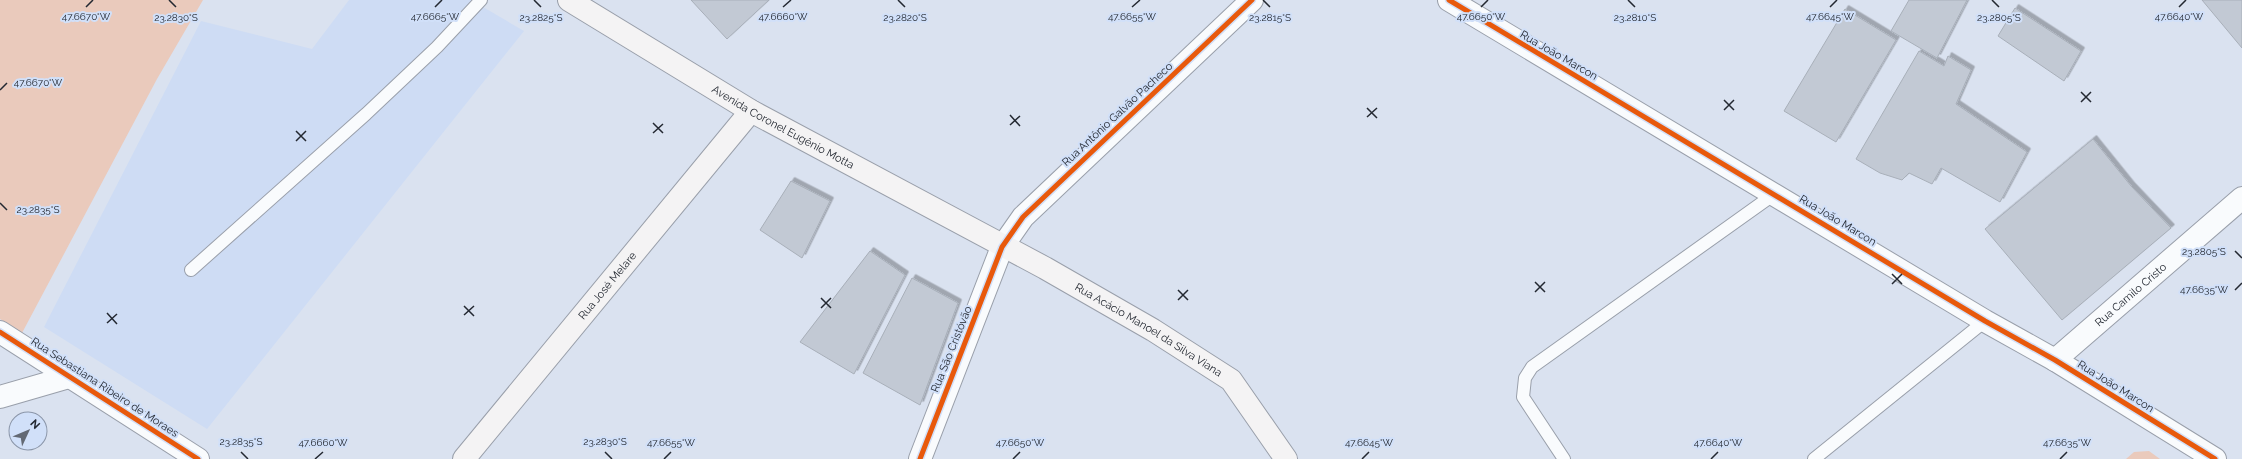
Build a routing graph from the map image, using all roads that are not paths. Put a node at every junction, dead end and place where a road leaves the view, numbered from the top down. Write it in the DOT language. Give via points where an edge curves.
graph roads {
  1 [pos="481,0"];
  2 [pos="569,0"];
  3 [pos="1252,0"];
  4 [pos="1449,0"];
  5 [pos="751,111"];
  6 [pos="1773,194"];
  7 [pos="2242,198"];
  8 [pos="1002,247"];
  9 [pos="191,270"];
  10 [pos="1985,321"];
  11 [pos="0,332"];
  12 [pos="2055,360"];
  13 [pos="69,377"];
  14 [pos="0,397"];
  15 [pos="198,459"];
  16 [pos="464,459"];
  17 [pos="920,459"];
  18 [pos="1286,459"];
  19 [pos="1564,459"];
  20 [pos="1814,459"];
  21 [pos="2215,459"];
  1 -- 9 [label="lane" via="437,47 366,114"];
  2 -- 5 [label="main road, Avenida Coronel Eugênio Motta"];
  3 -- 8 [label="street, Rua Antônio Galvão Pacheco" via="1023,217"];
  4 -- 6 [label="street, Rua João Marcon"];
  5 -- 8 [label="main road, Avenida Coronel Eugênio Motta"];
  5 -- 16 [label="main road, Rua José Melare"];
  6 -- 10 [label="street, Rua João Marcon"];
  6 -- 19 [label="lane" via="1532,367 1525,378 1523,397"];
  7 -- 12 [label="street, Rua Camilo Cristo"];
  8 -- 17 [label="street, Rua São Cristóvão"];
  8 -- 18 [label="main road, Rua Acácio Manoel da Silva Viana" via="1045,268 1153,330 1231,380"];
  10 -- 12 [label="street, Rua João Marcon"];
  10 -- 20 [label="lane"];
  11 -- 13 [label="street, Rua Sebastiana Ribeiro de Moraes"];
  12 -- 21 [label="street, Rua João Marcon"];
  13 -- 14 [label="street"];
  13 -- 15 [label="street, Rua Sebastiana Ribeiro de Moraes"];
}
